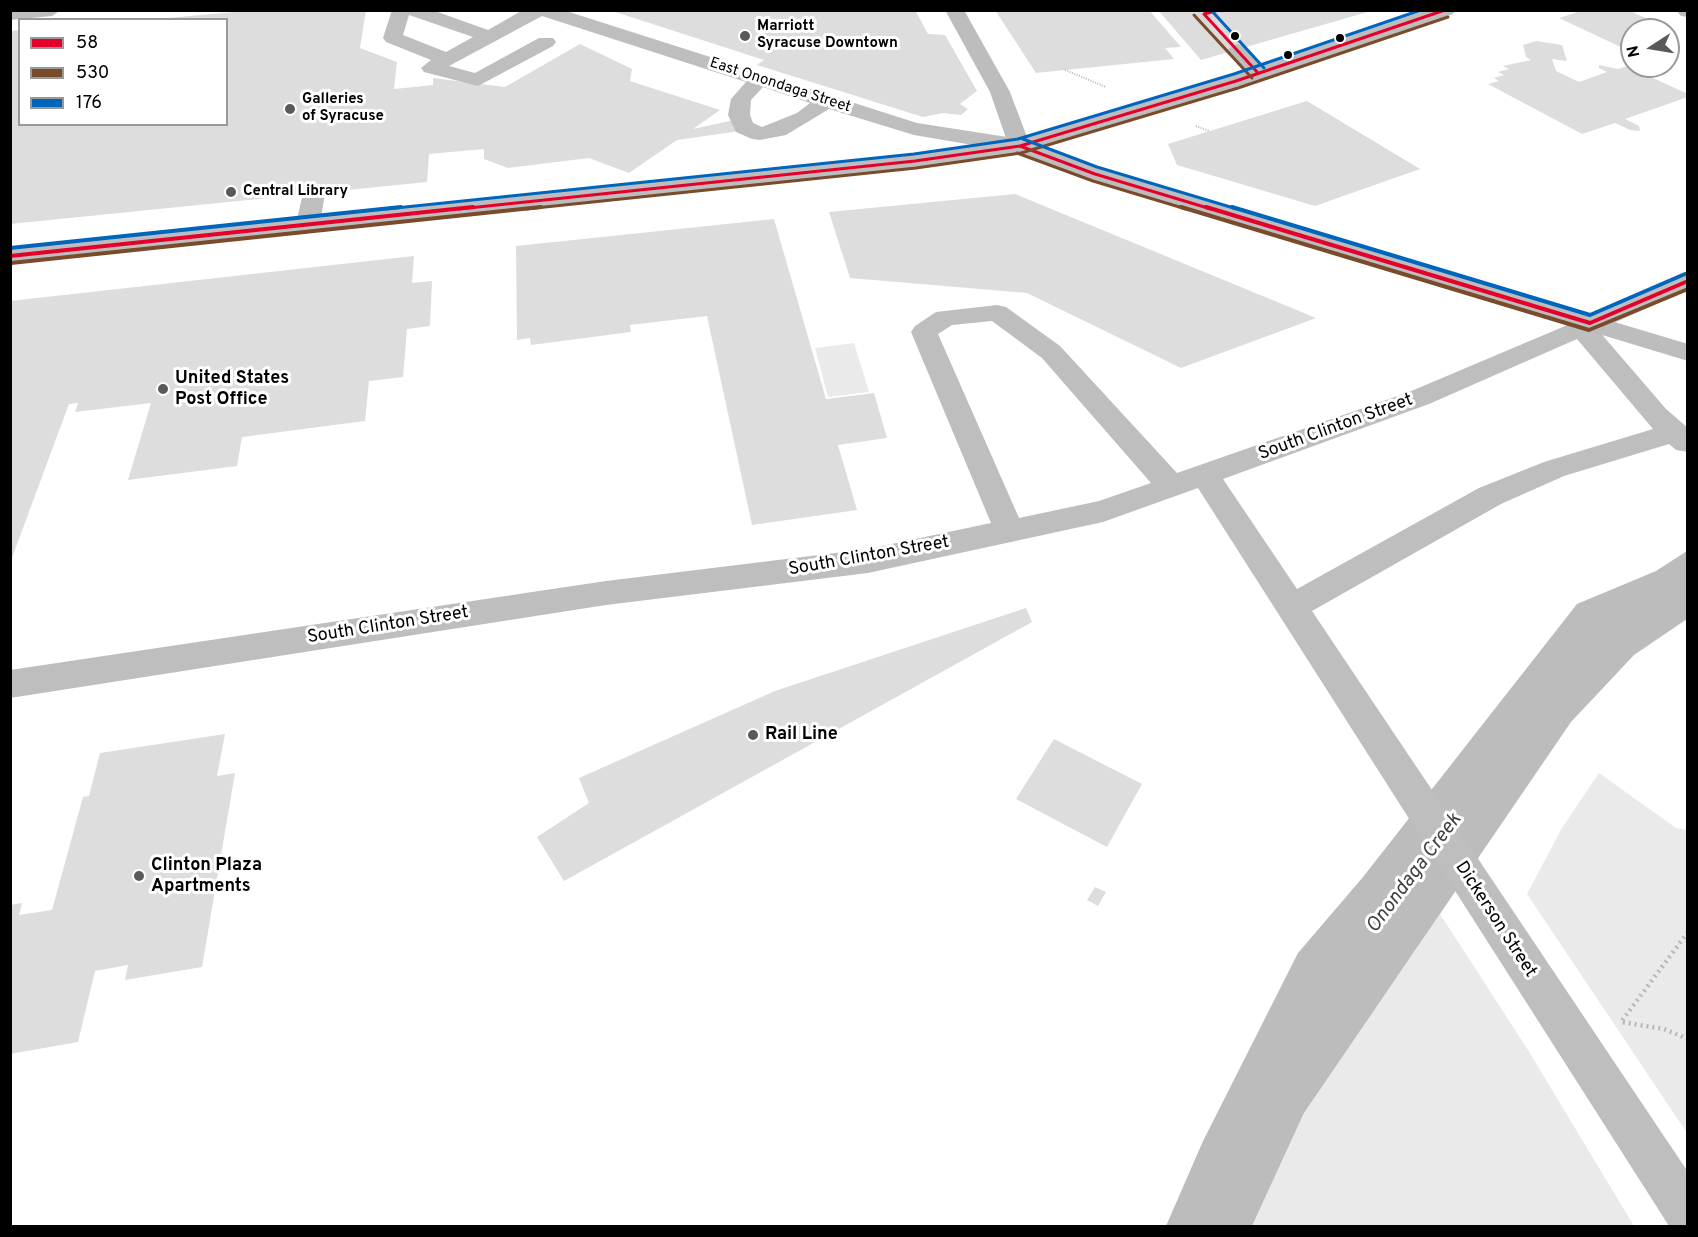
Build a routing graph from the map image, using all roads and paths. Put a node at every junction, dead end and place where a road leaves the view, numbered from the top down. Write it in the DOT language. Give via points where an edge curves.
graph roads {
  1 [pos="52,10"];
  2 [pos="401,10"];
  3 [pos="412,10"];
  4 [pos="540,10"];
  5 [pos="954,10"];
  6 [pos="1446,10"];
  7 [pos="10,14"];
  8 [pos="488,36"];
  9 [pos="546,42"];
  10 [pos="1237,50"];
  11 [pos="447,59"];
  12 [pos="1258,73"];
  13 [pos="760,79"];
  14 [pos="826,101"];
  15 [pos="1020,147"];
  16 [pos="314,193"];
  17 [pos="308,224"];
  18 [pos="10,256"];
  19 [pos="1688,281"];
  20 [pos="1585,325"];
  21 [pos="1688,353"];
  22 [pos="1681,438"];
  23 [pos="1205,475"];
  24 [pos="1172,487"];
  25 [pos="1011,531"];
  26 [pos="1293,606"];
  27 [pos="10,684"];
  28 [pos="1688,932"];
  29 [pos="1688,1039"];
  30 [pos="1688,1214"];
  1 -- 7 [label="street"];
  2 -- 11 [label="street" via="393,38"];
  3 -- 8 [label="street"];
  4 -- 8 [label="street"];
  4 -- 13 [label="street, East Onondaga Street"];
  5 -- 15 [label="main road" via="1000,92"];
  6 -- 12 [label="main road"];
  8 -- 11 [label="street"];
  9 -- 11 [label="street" via="478,80 432,68"];
  10 -- 12 [label="street"];
  12 -- 15 [label="main road"];
  13 -- 14 [label="street, East Onondaga Street"];
  13 -- 14 [label="street" via="741,99 739,115 744,127 760,134 778,130"];
  14 -- 15 [label="street, East Onondaga Street" via="914,129"];
  15 -- 17 [label="main road"];
  15 -- 20 [label="main road" via="1095,174"];
  16 -- 17 [label="street"];
  17 -- 18 [label="main road"];
  19 -- 20 [label="street, South Clinton Street"];
  20 -- 21 [label="main road"];
  20 -- 22 [label="street" via="1656,416"];
  20 -- 23 [label="street, South Clinton Street" via="1419,398"];
  22 -- 26 [label="street" via="1554,469 1490,496"];
  23 -- 24 [label="street, South Clinton Street"];
  23 -- 26 [label="street, Dickerson Street"];
  24 -- 25 [label="street, South Clinton Street" via="1103,511"];
  24 -- 25 [label="street" via="1051,352 996,313 945,318 924,332"];
  25 -- 27 [label="street, South Clinton Street" via="868,561 595,595"];
  26 -- 30 [label="street, Dickerson Street"];
  28 -- 29 [label="path" via="1621,1022 1664,1029"];
}
